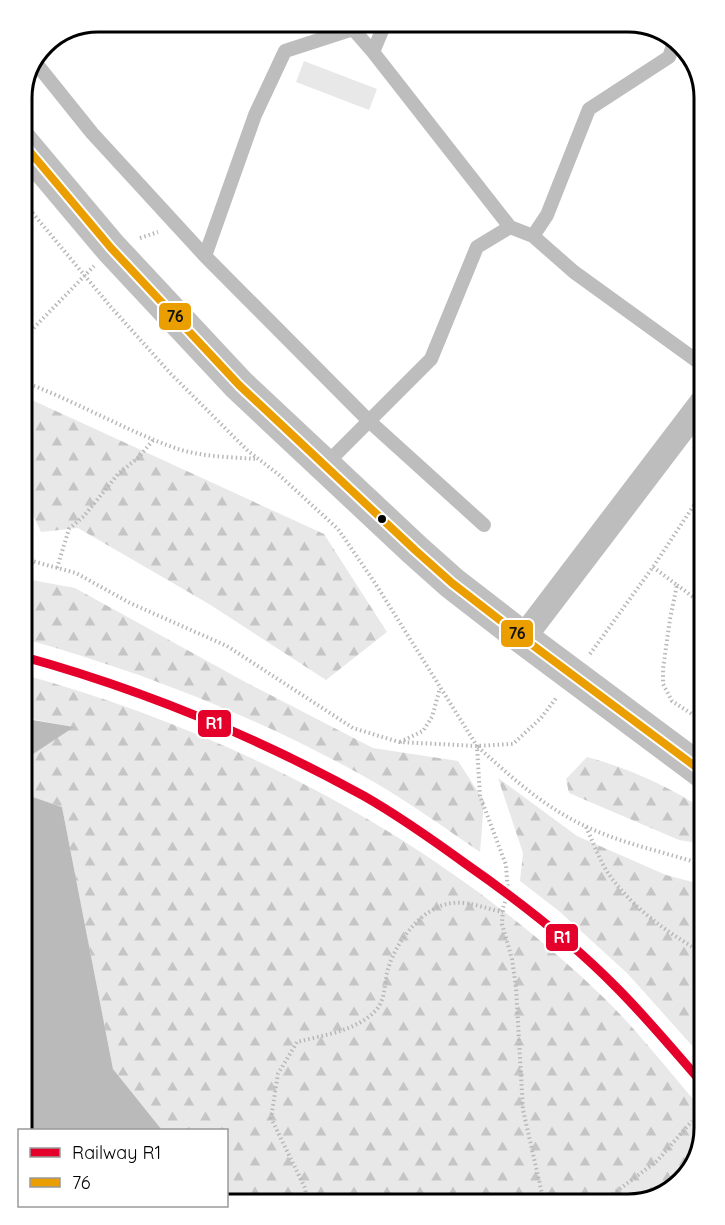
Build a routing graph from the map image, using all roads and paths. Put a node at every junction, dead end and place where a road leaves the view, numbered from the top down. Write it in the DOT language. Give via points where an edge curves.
graph roads {
  1 [pos="334,31"];
  2 [pos="356,31"];
  3 [pos="382,32"];
  4 [pos="672,49"];
  5 [pos="374,52"];
  6 [pos="39,67"];
  7 [pos="32,154"];
  8 [pos="32,212"];
  9 [pos="176,226"];
  10 [pos="510,227"];
  11 [pos="533,236"];
  12 [pos="111,248"];
  13 [pos="205,256"];
  14 [pos="85,276"];
  15 [pos="32,330"];
  16 [pos="694,359"];
  17 [pos="32,385"];
  18 [pos="694,413"];
  19 [pos="369,422"];
  20 [pos="154,439"];
  21 [pos="258,459"];
  22 [pos="324,466"];
  23 [pos="694,505"];
  24 [pos="484,525"];
  25 [pos="32,561"];
  26 [pos="653,567"];
  27 [pos="57,568"];
  28 [pos="677,585"];
  29 [pos="694,598"];
  30 [pos="523,638"];
  31 [pos="590,655"];
  32 [pos="440,688"];
  33 [pos="559,694"];
  34 [pos="694,715"];
  35 [pos="399,742"];
  36 [pos="477,746"];
  37 [pos="694,766"];
  38 [pos="586,826"];
  39 [pos="694,862"];
  40 [pos="502,912"];
  41 [pos="694,948"];
  42 [pos="692,1121"];
  43 [pos="305,1193"];
  44 [pos="542,1194"];
  45 [pos="613,1194"];
  1 -- 13 [label="lane" via="285,51 255,115"];
  2 -- 5 [label="lane"];
  3 -- 5 [label="lane"];
  4 -- 11 [label="lane" via="669,57 589,109 548,215"];
  5 -- 10 [label="lane"];
  6 -- 9 [label="lane" via="92,134"];
  7 -- 12 [label="street"];
  8 -- 14 [label="path"];
  9 -- 12 [label="path"];
  9 -- 13 [label="lane"];
  10 -- 11 [label="lane"];
  10 -- 19 [label="lane" via="477,247 431,359"];
  11 -- 16 [label="lane" via="574,272"];
  12 -- 14 [label="path"];
  12 -- 22 [label="street" via="238,385"];
  13 -- 19 [label="lane"];
  14 -- 15 [label="path"];
  14 -- 21 [label="path" via="171,374"];
  17 -- 20 [label="path"];
  18 -- 30 [label="street"];
  19 -- 22 [label="lane"];
  19 -- 24 [label="lane"];
  20 -- 21 [label="path" via="212,456"];
  20 -- 27 [label="path" via="69,529"];
  21 -- 32 [label="path" via="338,529"];
  22 -- 30 [label="street" via="452,583"];
  23 -- 26 [label="path"];
  25 -- 27 [label="path"];
  26 -- 28 [label="path"];
  26 -- 31 [label="path"];
  27 -- 35 [label="path" via="76,573 130,603 227,646 353,728"];
  28 -- 29 [label="path"];
  28 -- 34 [label="path" via="663,684 672,701"];
  30 -- 37 [label="street"];
  32 -- 35 [label="path" via="432,717 423,731"];
  32 -- 36 [label="path"];
  33 -- 36 [label="path" via="541,718 513,744"];
  35 -- 36 [label="path"];
  36 -- 38 [label="path" via="537,798"];
  36 -- 40 [label="path" via="480,796 506,865 508,893"];
  38 -- 39 [label="path"];
  38 -- 41 [label="path" via="608,872 640,911"];
  40 -- 43 [label="path" via="463,903 435,908 412,927 394,950 384,996 368,1017 353,1026 297,1042 278,1074 272,1118"];
  40 -- 44 [label="path" via="516,988 522,1110"];
  42 -- 45 [label="path" via="657,1161"];
}
